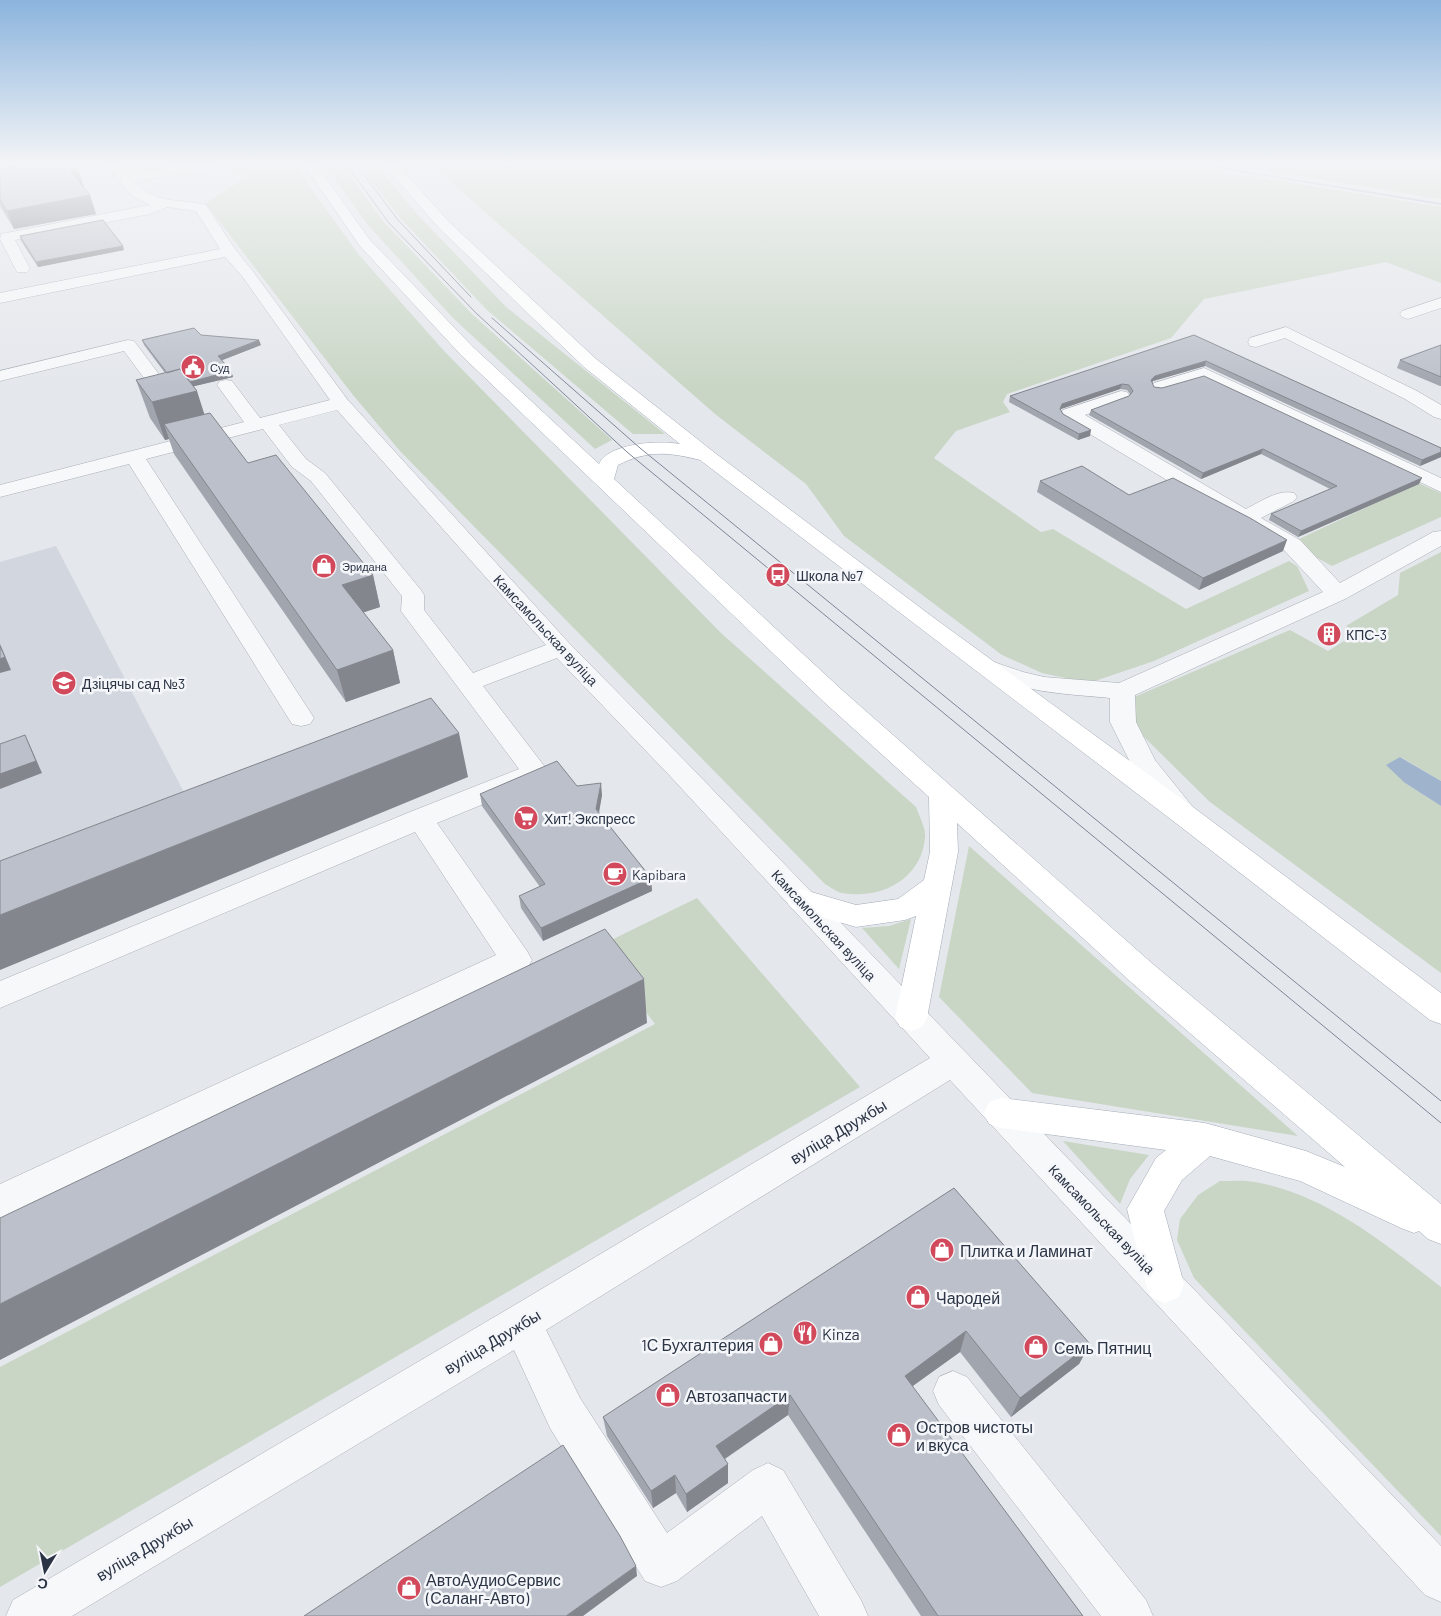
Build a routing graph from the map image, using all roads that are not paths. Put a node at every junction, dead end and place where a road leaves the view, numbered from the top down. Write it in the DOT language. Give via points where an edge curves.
graph roads {
  1 [pos="6,237"];
  2 [pos="220,237"];
  3 [pos="361,237"];
  4 [pos="457,237"];
  5 [pos="229,252"];
  6 [pos="22,269"];
  7 [pos="0,298"];
  8 [pos="1441,303"];
  9 [pos="1408,314"];
  10 [pos="1256,342"];
  11 [pos="0,376"];
  12 [pos="158,385"];
  13 [pos="226,385"];
  14 [pos="1160,387"];
  15 [pos="1121,396"];
  16 [pos="342,403"];
  17 [pos="1441,413"];
  18 [pos="261,424"];
  19 [pos="135,456"];
  20 [pos="708,457"];
  21 [pos="604,479"];
  22 [pos="1441,486"];
  23 [pos="0,492"];
  24 [pos="1287,496"];
  25 [pos="1246,517"];
  26 [pos="1441,537"];
  27 [pos="1337,594"];
  28 [pos="560,648"];
  29 [pos="982,665"];
  30 [pos="468,683"];
  31 [pos="1122,691"];
  32 [pos="302,718"];
  33 [pos="942,792"];
  34 [pos="1187,817"];
  35 [pos="420,819"];
  36 [pos="938,885"];
  37 [pos="801,900"];
  38 [pos="0,995"];
  39 [pos="1441,1011"];
  40 [pos="911,1018"];
  41 [pos="952,1062"];
  42 [pos="1001,1113"];
  43 [pos="1205,1139"];
  44 [pos="0,1202"];
  45 [pos="1441,1228"];
  46 [pos="1165,1284"];
  47 [pos="522,1323"];
  48 [pos="953,1391"];
  49 [pos="1441,1579"];
  50 [pos="29,1616"];
  51 [pos="845,1616"];
  52 [pos="1130,1616"];
  1 -- 6 [label="street"];
  2 -- 5 [label="street, Камсамольская вуліца"];
  3 -- 21 [label="main road" via="467,352"];
  4 -- 20 [label="main road" via="590,363"];
  5 -- 7 [label="street"];
  5 -- 16 [label="street, Камсамольская вуліца"];
  8 -- 9 [label="street"];
  10 -- 17 [label="street" via="1286,332"];
  11 -- 12 [label="street" via="128,346"];
  13 -- 18 [label="street"];
  14 -- 22 [label="street" via="1204,373"];
  15 -- 25 [label="street" via="1070,414"];
  16 -- 18 [label="street"];
  16 -- 28 [label="street, Камсамольская вуліца"];
  18 -- 19 [label="street"];
  18 -- 30 [label="street" via="299,463 318,476 412,595 412,611"];
  19 -- 23 [label="street"];
  19 -- 32 [label="street"];
  20 -- 21 [label="main road" via="677,448 640,448 609,462"];
  20 -- 29 [label="main road"];
  21 -- 33 [label="main road" via="833,696"];
  24 -- 25 [label="street"];
  25 -- 27 [label="street" via="1292,545"];
  26 -- 27 [label="street"];
  27 -- 31 [label="street"];
  28 -- 30 [label="street"];
  28 -- 37 [label="street, Камсамольская вуліца"];
  29 -- 31 [label="street" via="1044,685"];
  29 -- 34 [label="main road"];
  30 -- 35 [label="street" via="536,773"];
  31 -- 34 [label="street" via="1124,722 1144,764"];
  33 -- 36 [label="main road" via="944,852"];
  33 -- 45 [label="main road" via="1143,974"];
  34 -- 39 [label="main road"];
  35 -- 38 [label="street"];
  35 -- 44 [label="street" via="516,960"];
  36 -- 37 [label="main road" via="905,909 856,916"];
  36 -- 40 [label="main road"];
  37 -- 40 [label="street, Камсамольская вуліца"];
  40 -- 41 [label="street, Камсамольская вуліца"];
  41 -- 42 [label="street, Камсамольская вуліца"];
  41 -- 47 [label="street, вуліца Дружбы"];
  42 -- 43 [label="main road"];
  42 -- 46 [label="street, Камсамольская вуліца"];
  43 -- 45 [label="main road" via="1306,1167"];
  43 -- 46 [label="main road" via="1169,1169 1145,1209"];
  46 -- 49 [label="street, Камсамольская вуліца"];
  47 -- 50 [label="street, вуліца Дружбы"];
  47 -- 51 [label="street" via="565,1413 661,1565 768,1485"];
  48 -- 52 [label="street"];
}
